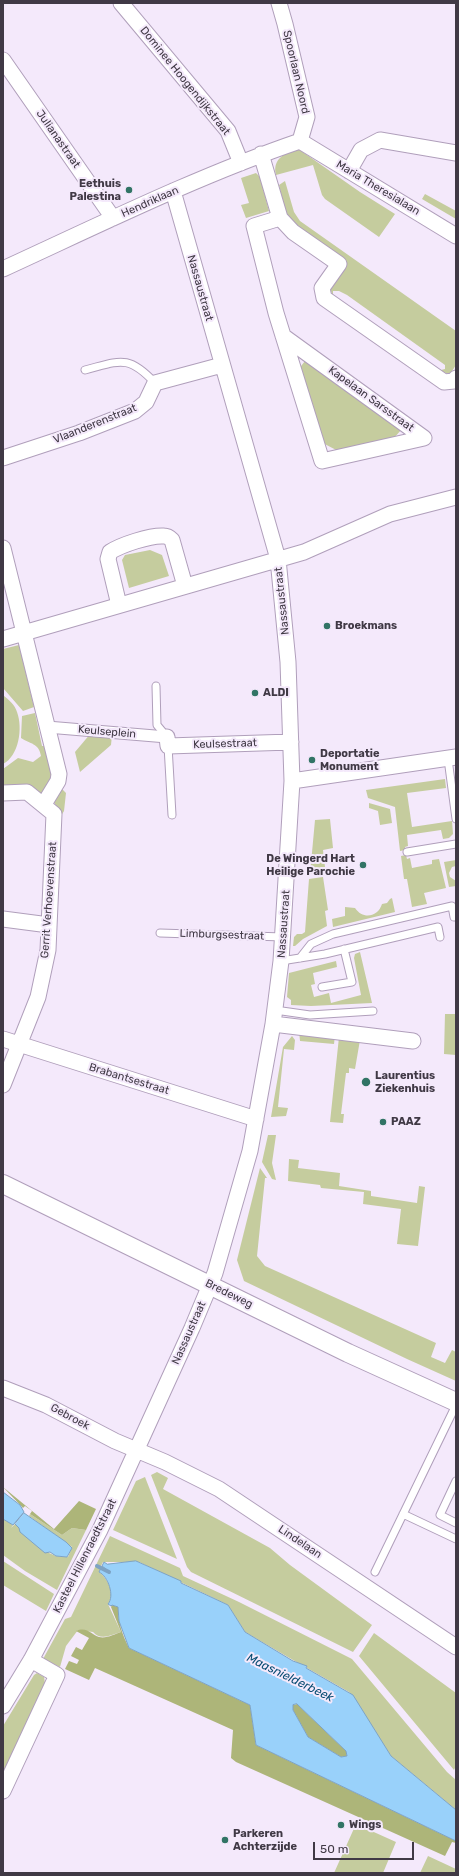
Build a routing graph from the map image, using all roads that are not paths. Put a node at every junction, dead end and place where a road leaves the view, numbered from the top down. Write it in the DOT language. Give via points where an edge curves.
graph roads {
  1 [pos="121,3"];
  2 [pos="279,3"];
  3 [pos="3,60"];
  4 [pos="300,141"];
  5 [pos="261,154"];
  6 [pos="456,154"];
  7 [pos="241,162"];
  8 [pos="348,170"];
  9 [pos="173,191"];
  10 [pos="113,218"];
  11 [pos="280,218"];
  12 [pos="456,236"];
  13 [pos="3,269"];
  14 [pos="283,336"];
  15 [pos="222,365"];
  16 [pos="85,370"];
  17 [pos="456,378"];
  18 [pos="155,383"];
  19 [pos="3,458"];
  20 [pos="456,497"];
  21 [pos="3,548"];
  22 [pos="278,559"];
  23 [pos="185,586"];
  24 [pos="120,605"];
  25 [pos="25,633"];
  26 [pos="3,639"];
  27 [pos="156,686"];
  28 [pos="47,727"];
  29 [pos="167,742"];
  30 [pos="291,742"];
  31 [pos="452,758"];
  32 [pos="292,780"];
  33 [pos="3,793"];
  34 [pos="44,804"];
  35 [pos="172,815"];
  36 [pos="456,819"];
  37 [pos="456,844"];
  38 [pos="407,852"];
  39 [pos="454,917"];
  40 [pos="3,919"];
  41 [pos="49,925"];
  42 [pos="160,933"];
  43 [pos="284,937"];
  44 [pos="440,937"];
  45 [pos="344,950"];
  46 [pos="300,958"];
  47 [pos="282,961"];
  48 [pos="322,987"];
  49 [pos="373,1011"];
  50 [pos="274,1017"];
  51 [pos="3,1039"];
  52 [pos="413,1041"];
  53 [pos="20,1045"];
  54 [pos="3,1085"];
  55 [pos="256,1119"];
  56 [pos="3,1184"];
  57 [pos="210,1285"];
  58 [pos="3,1388"];
  59 [pos="456,1404"];
  60 [pos="136,1450"];
  61 [pos="456,1481"];
  62 [pos="403,1514"];
  63 [pos="456,1523"];
  64 [pos="456,1539"];
  65 [pos="375,1572"];
  66 [pos="456,1647"];
  67 [pos="31,1660"];
  68 [pos="3,1706"];
  69 [pos="3,1791"];
  1 -- 7 [label="street, Dominee Hoogendijkstraat" via="228,131"];
  2 -- 4 [label="street, Spoorlaan Noord" via="307,117"];
  3 -- 10 [label="street, Julianastraat"];
  4 -- 5 [label="street, Hendriklaan"];
  4 -- 8 [label="street, Maria Theresialaan"];
  5 -- 7 [label="street, Hendriklaan"];
  5 -- 11 [label="street"];
  6 -- 8 [label="street" via="380,140 361,150"];
  7 -- 9 [label="street, Hendriklaan"];
  8 -- 12 [label="street, Maria Theresialaan"];
  9 -- 10 [label="street, Hendriklaan"];
  9 -- 15 [label="street, Nassaustraat"];
  10 -- 13 [label="street, Hendriklaan"];
  11 -- 14 [label="street, Kapelaan Sarsstraat" via="254,226"];
  11 -- 17 [label="street" via="292,232 339,264 322,288 324,298 444,382 454,381"];
  14 -- 14 [label="street, Kapelaan Sarsstraat" via="322,461 424,438 354,387"];
  15 -- 18 [label="street"];
  15 -- 22 [label="street, Nassaustraat"];
  16 -- 18 [label="lane" via="119,361 135,364"];
  18 -- 19 [label="street, Vlaanderenstraat" via="146,402 135,411"];
  20 -- 22 [label="street" via="390,514 304,552"];
  21 -- 25 [label="street"];
  22 -- 23 [label="street"];
  22 -- 30 [label="street, Nassaustraat" via="288,662"];
  23 -- 24 [label="street"];
  23 -- 24 [label="street" via="172,540 166,536 156,536 118,547 110,552 108,559"];
  24 -- 25 [label="street"];
  25 -- 26 [label="street"];
  25 -- 28 [label="street"];
  27 -- 29 [label="lane" via="157,725"];
  28 -- 29 [label="street, Keulseplein"];
  28 -- 34 [label="street" via="59,774 58,781"];
  29 -- 30 [label="street, Keulsestraat"];
  29 -- 35 [label="lane"];
  30 -- 32 [label="street, Nassaustraat"];
  31 -- 32 [label="street"];
  31 -- 36 [label="lane"];
  32 -- 43 [label="street, Nassaustraat"];
  33 -- 34 [label="street, Gerrit Verhoevenstraat" via="27,792"];
  34 -- 41 [label="street, Gerrit Verhoevenstraat" via="54,814"];
  37 -- 38 [label="lane"];
  39 -- 46 [label="lane" via="452,906 332,934 311,944"];
  40 -- 41 [label="street"];
  41 -- 53 [label="street, Gerrit Verhoevenstraat" via="48,950 38,997"];
  42 -- 43 [label="lane, Limburgsestraat"];
  43 -- 47 [label="street, Nassaustraat"];
  44 -- 45 [label="lane" via="438,927"];
  45 -- 46 [label="lane"];
  45 -- 48 [label="lane" via="352,982"];
  46 -- 47 [label="lane"];
  47 -- 50 [label="street, Nassaustraat"];
  49 -- 50 [label="lane"];
  50 -- 52 [label="street"];
  50 -- 55 [label="street, Nassaustraat"];
  51 -- 53 [label="street, Brabantsestraat"];
  53 -- 54 [label="street, Gerrit Verhoevenstraat"];
  53 -- 55 [label="street, Brabantsestraat"];
  55 -- 57 [label="street, Nassaustraat" via="239,1193"];
  56 -- 57 [label="street, Bredeweg"];
  57 -- 59 [label="street, Bredeweg"];
  57 -- 60 [label="street, Nassaustraat"];
  58 -- 60 [label="street, Gebroek" via="46,1405"];
  59 -- 62 [label="lane"];
  60 -- 66 [label="street, Lindelaan" via="219,1489"];
  60 -- 67 [label="street, Kasteel Hillenraedtstraat" via="96,1537"];
  61 -- 63 [label="lane" via="440,1515"];
  62 -- 64 [label="lane"];
  62 -- 65 [label="lane"];
  67 -- 68 [label="street, Kasteel Hillenraedtstraat"];
  67 -- 69 [label="street" via="57,1675"];
}
